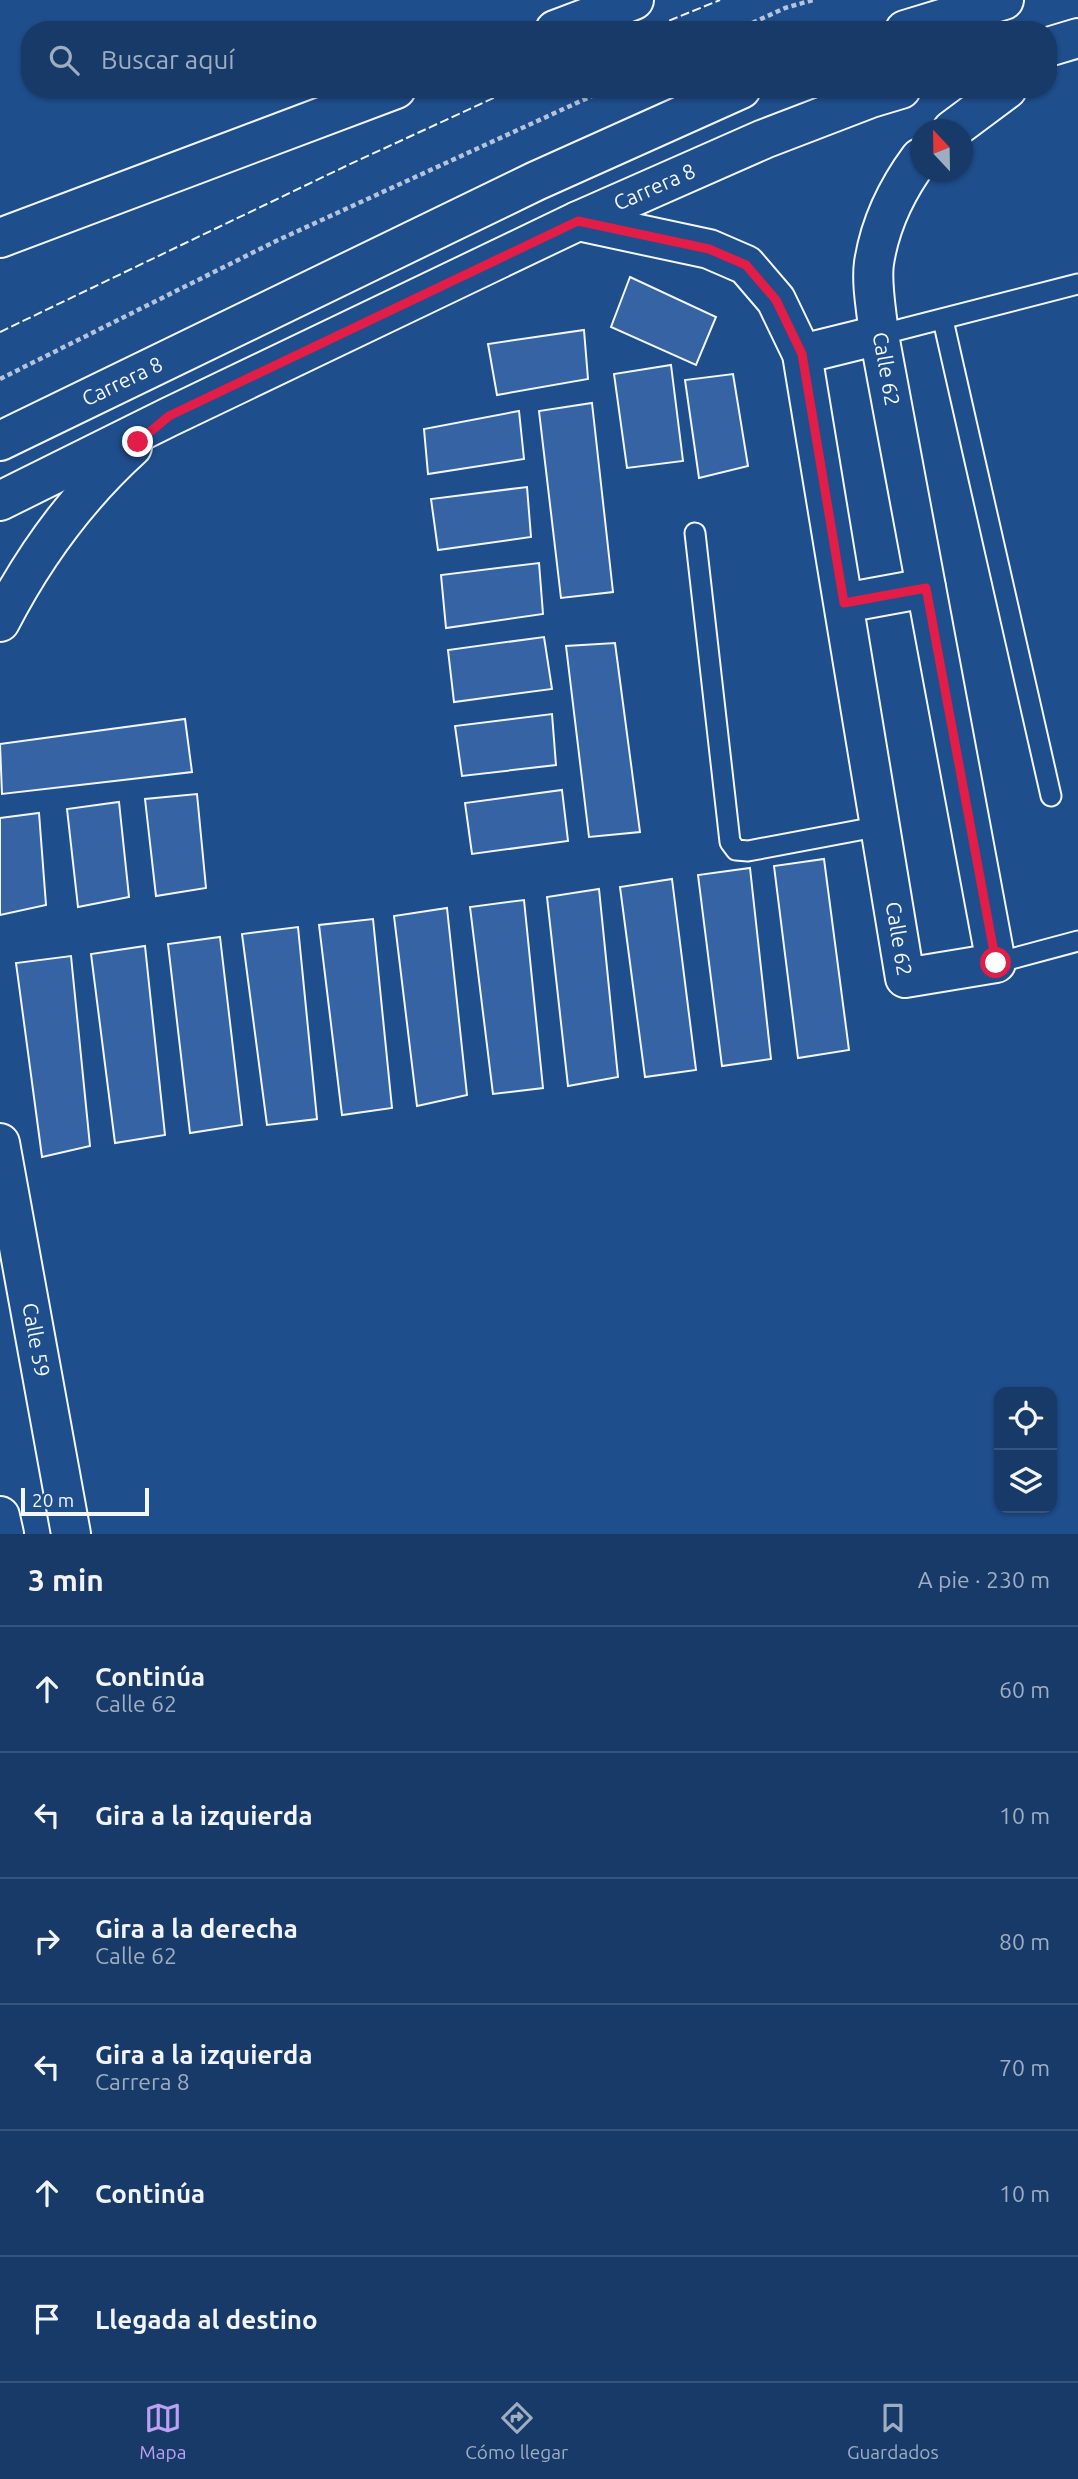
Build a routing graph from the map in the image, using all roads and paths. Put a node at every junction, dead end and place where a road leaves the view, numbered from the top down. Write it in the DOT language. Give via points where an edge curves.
graph roads {
  1 [pos="634,0"];
  2 [pos="813,0"];
  3 [pos="1004,0"];
  4 [pos="579,21"];
  5 [pos="757,21"];
  6 [pos="935,21"];
  7 [pos="1078,39"];
  8 [pos="1057,45"];
  9 [pos="1057,54"];
  10 [pos="372,98"];
  11 [pos="587,98"];
  12 [pos="721,98"];
  13 [pos="871,98"];
  14 [pos="995,98"];
  15 [pos="967,119"];
  16 [pos="910,171"];
  17 [pos="578,221"];
  18 [pos="0,238"];
  19 [pos="1078,284"];
  20 [pos="943,320"];
  21 [pos="879,335"];
  22 [pos="802,354"];
  23 [pos="0,379"];
  24 [pos="169,416"];
  25 [pos="0,441"];
  26 [pos="0,500"];
  27 [pos="695,533"];
  28 [pos="926,588"];
  29 [pos="844,603"];
  30 [pos="0,622"];
  31 [pos="1051,796"];
  32 [pos="881,826"];
  33 [pos="1078,941"];
  34 [pos="996,963"];
  35 [pos="0,1143"];
  36 [pos="0,1516"];
  37 [pos="4,1534"];
  38 [pos="71,1534"];
  1 -- 4 [label="street"];
  2 -- 5 [label="path"];
  3 -- 6 [label="street"];
  7 -- 8 [label="street"];
  7 -- 9 [label="street"];
  10 -- 18 [label="street"];
  11 -- 23 [label="path" via="276,241"];
  12 -- 25 [label="street, Carrera 8" via="523,187"];
  13 -- 17 [label="street, Carrera 8" via="764,139"];
  14 -- 15 [label="street"];
  16 -- 21 [label="street, Calle 62" via="888,212 874,265"];
  17 -- 22 [label="street, Calle 62" via="709,249 746,265 776,300"];
  17 -- 24 [label="street, Carrera 8"];
  19 -- 20 [label="lane"];
  20 -- 21 [label="lane"];
  20 -- 31 [label="lane"];
  21 -- 22 [label="street"];
  21 -- 28 [label="street, Calle 62"];
  22 -- 29 [label="street, Calle 62"];
  24 -- 26 [label="street, Carrera 8"];
  24 -- 30 [label="street" via="108,469 55,530"];
  27 -- 32 [label="lane" via="730,842 736,850 748,851"];
  28 -- 29 [label="street"];
  28 -- 34 [label="street, Calle 62"];
  29 -- 32 [label="street, Calle 62"];
  32 -- 34 [label="street, Calle 62" via="905,978"];
  33 -- 34 [label="lane"];
  35 -- 38 [label="street, Calle 59"];
  36 -- 37 [label="street"];
}
